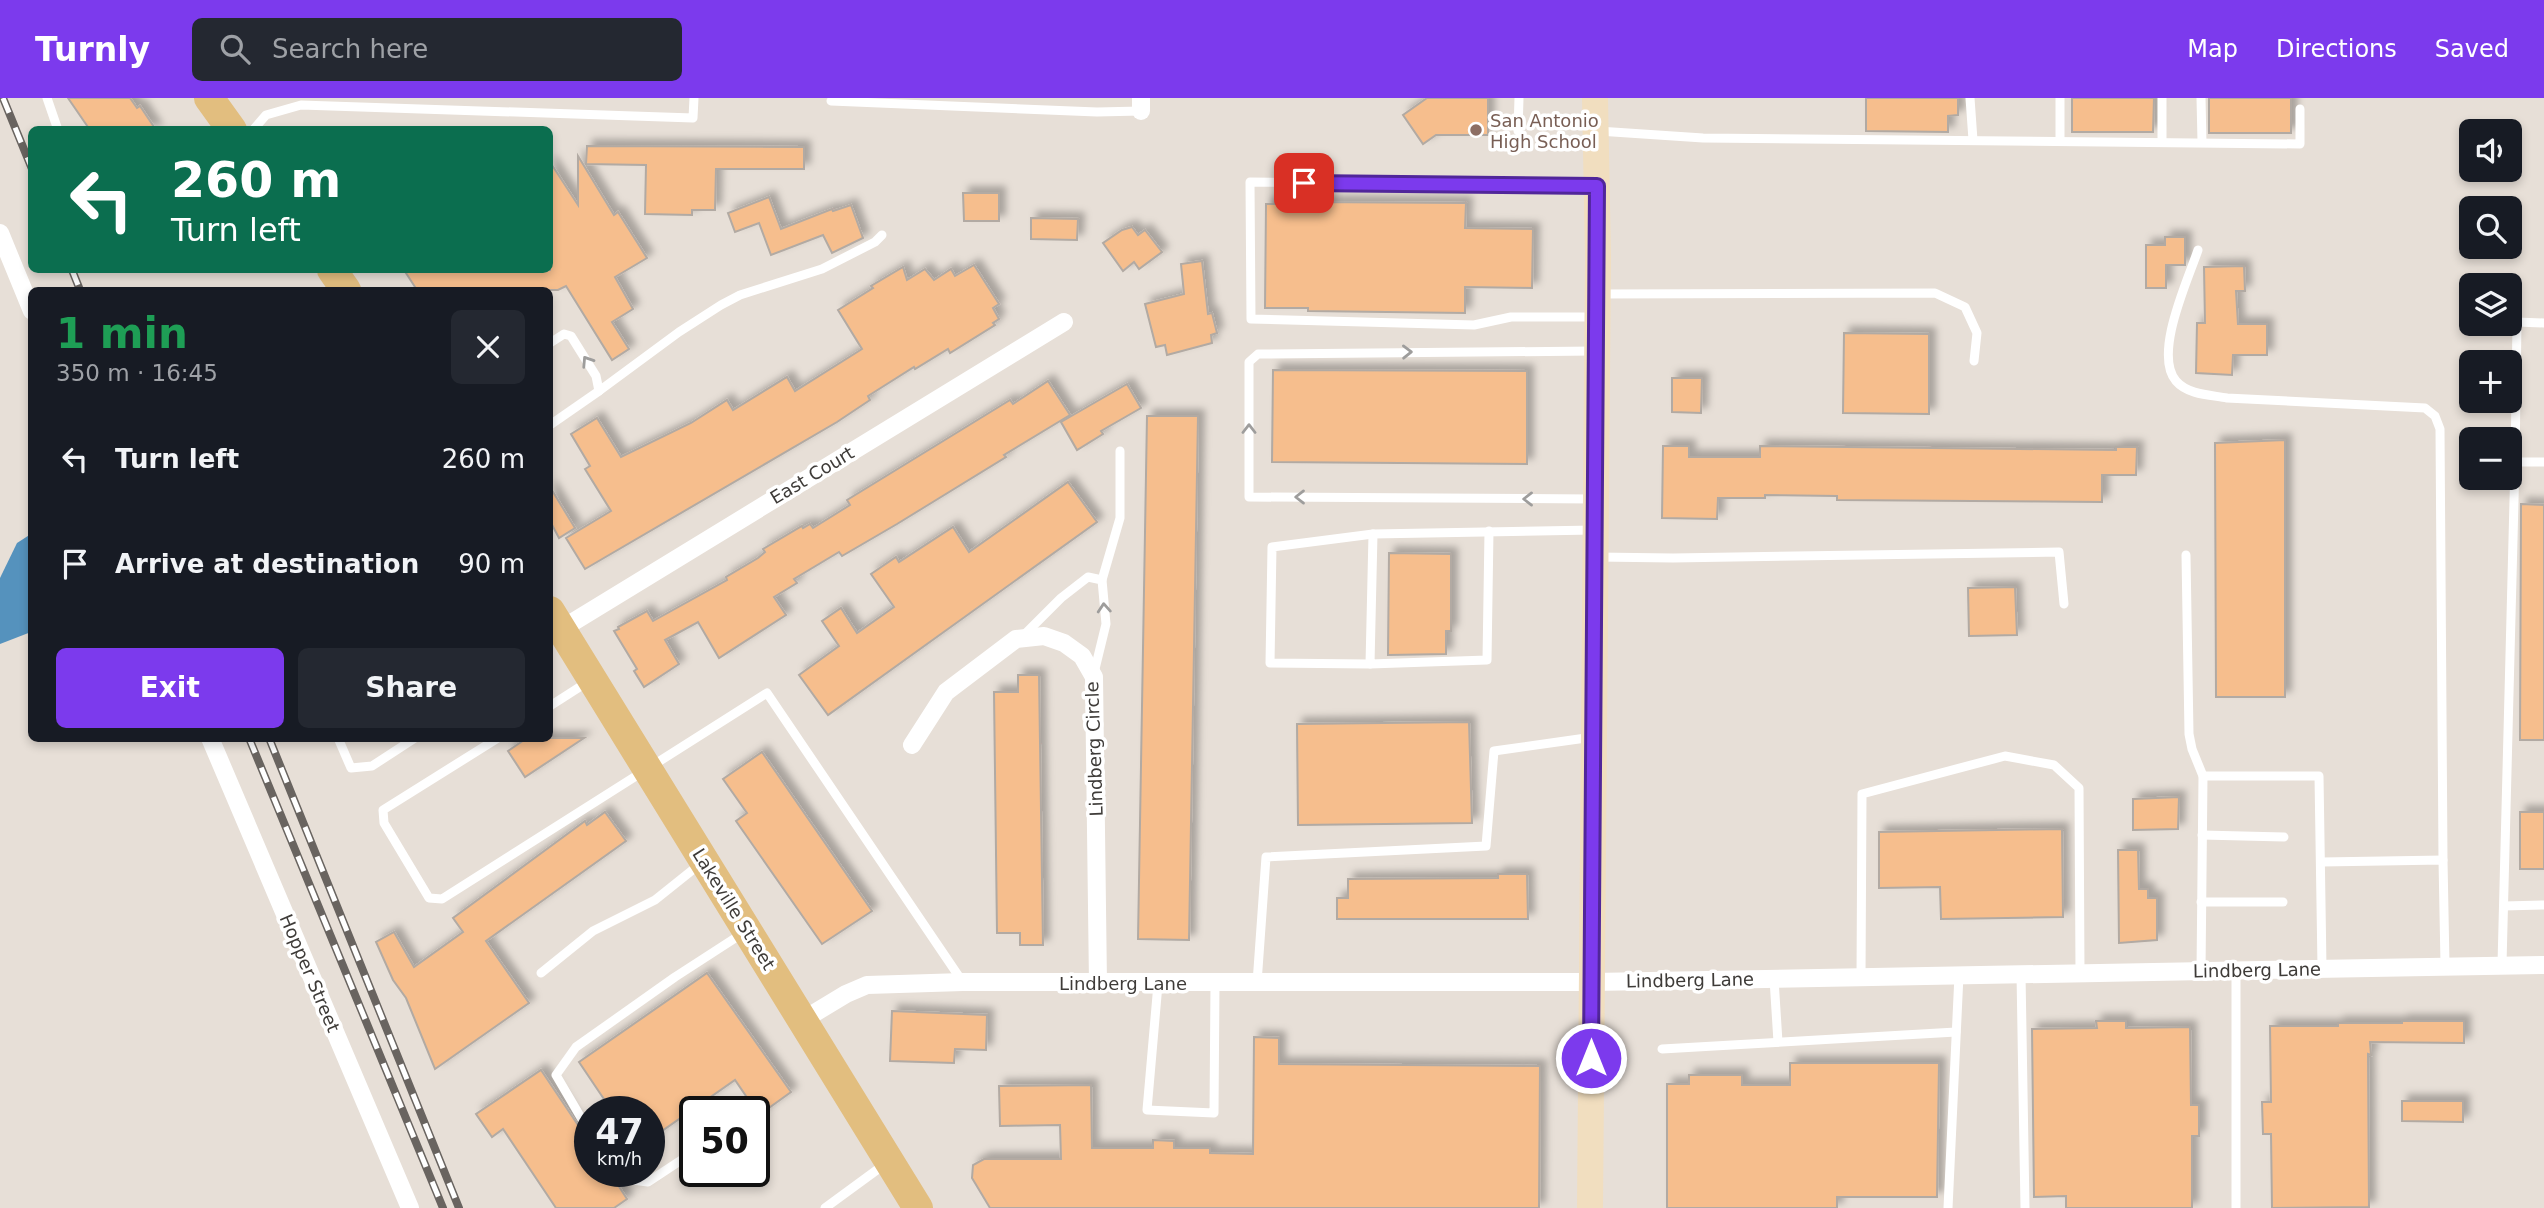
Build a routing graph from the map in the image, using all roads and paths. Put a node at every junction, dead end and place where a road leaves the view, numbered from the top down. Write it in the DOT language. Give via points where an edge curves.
graph roads {
  1 [pos="47,98"];
  2 [pos="209,98"];
  3 [pos="694,98"];
  4 [pos="1519,98"];
  5 [pos="1595,98"];
  6 [pos="1970,98"];
  7 [pos="2060,98"];
  8 [pos="2162,98"];
  9 [pos="2201,98"];
  10 [pos="831,101"];
  11 [pos="1141,105"];
  12 [pos="2300,109"];
  13 [pos="57,126"];
  14 [pos="229,126"];
  15 [pos="257,126"];
  16 [pos="1518,131"];
  17 [pos="1595,131"];
  18 [pos="1973,140"];
  19 [pos="2060,141"];
  20 [pos="2162,142"];
  21 [pos="2202,142"];
  22 [pos="1597,186"];
  23 [pos="0,233"];
  24 [pos="882,235"];
  25 [pos="2199,250"];
  26 [pos="28,302"];
  27 [pos="1598,305"];
  28 [pos="1064,321"];
  29 [pos="2544,323"];
  30 [pos="553,341"];
  31 [pos="1597,351"];
  32 [pos="1974,361"];
  33 [pos="599,391"];
  34 [pos="553,423"];
  35 [pos="2516,427"];
  36 [pos="1120,451"];
  37 [pos="2522,462"];
  38 [pos="2544,462"];
  39 [pos="2514,490"];
  40 [pos="1596,499"];
  41 [pos="1596,530"];
  42 [pos="1489,531"];
  43 [pos="1373,534"];
  44 [pos="2186,555"];
  45 [pos="1596,557"];
  46 [pos="1102,580"];
  47 [pos="2064,604"];
  48 [pos="555,626"];
  49 [pos="1021,638"];
  50 [pos="1370,664"];
  51 [pos="1093,675"];
  52 [pos="591,680"];
  53 [pos="553,704"];
  54 [pos="1594,737"];
  55 [pos="212,742"];
  56 [pos="340,742"];
  57 [pos="409,742"];
  58 [pos="492,742"];
  59 [pos="912,745"];
  60 [pos="647,771"];
  61 [pos="2203,776"];
  62 [pos="2202,835"];
  63 [pos="2284,837"];
  64 [pos="2443,860"];
  65 [pos="704,862"];
  66 [pos="2322,862"];
  67 [pos="2201,902"];
  68 [pos="2283,902"];
  69 [pos="2544,905"];
  70 [pos="2504,906"];
  71 [pos="747,930"];
  72 [pos="2502,964"];
  73 [pos="2445,965"];
  74 [pos="2544,965"];
  75 [pos="2322,968"];
  76 [pos="2200,971"];
  77 [pos="2236,971"];
  78 [pos="541,973"];
  79 [pos="2080,973"];
  80 [pos="2021,974"];
  81 [pos="1959,975"];
  82 [pos="1861,977"];
  83 [pos="1774,979"];
  84 [pos="963,982"];
  85 [pos="1592,982"];
  86 [pos="1215,983"];
  87 [pos="1258,983"];
  88 [pos="1098,984"];
  89 [pos="1158,984"];
  90 [pos="803,1020"];
  91 [pos="1956,1032"];
  92 [pos="1778,1042"];
  93 [pos="1662,1049"];
  94 [pos="574,1106"];
  95 [pos="889,1161"];
  96 [pos="410,1208"];
  97 [pos="825,1208"];
  98 [pos="918,1208"];
  99 [pos="1590,1208"];
  100 [pos="1948,1208"];
  101 [pos="2025,1208"];
  102 [pos="2236,1208"];
  1 -- 13 [label="lane"];
  2 -- 14 [label="main road"];
  3 -- 15 [label="lane" via="694,118 301,105 267,115"];
  4 -- 16 [label="lane"];
  5 -- 17 [label="main road"];
  6 -- 18 [label="lane"];
  7 -- 19 [label="lane"];
  8 -- 20 [label="lane"];
  9 -- 21 [label="lane"];
  10 -- 11 [label="lane" via="1097,112"];
  12 -- 21 [label="lane" via="2300,144"];
  17 -- 18 [label="lane" via="1703,138"];
  17 -- 22 [label="main road"];
  18 -- 19 [label="lane"];
  19 -- 20 [label="lane"];
  20 -- 21 [label="lane"];
  22 -- 27 [label="main road"];
  22 -- 27 [label="lane" via="1250,182 1251,319 1474,325"];
  23 -- 26 [label="street"];
  24 -- 33 [label="lane" via="822,270 721,305"];
  25 -- 64 [label="lane" via="2167,356 2168,368 2184,388 2227,398 2425,408 2435,416 2440,429"];
  27 -- 31 [label="main road"];
  27 -- 32 [label="lane" via="1934,293 1965,307 1977,333"];
  28 -- 48 [label="street, East Court"];
  29 -- 35 [label="lane" via="2517,322"];
  33 -- 30 [label="lane, one-way" via="596,376 571,336 564,334"];
  31 -- 40 [label="main road"];
  40 -- 31 [label="lane, one-way" via="1249,497 1249,362 1258,354"];
  33 -- 34 [label="lane"];
  36 -- 46 [label="lane" via="1120,518"];
  37 -- 38 [label="lane"];
  39 -- 70 [label="lane"];
  40 -- 41 [label="main road"];
  41 -- 42 [label="lane"];
  41 -- 45 [label="main road"];
  42 -- 43 [label="lane"];
  42 -- 50 [label="lane" via="1487,660"];
  43 -- 50 [label="lane"];
  43 -- 50 [label="lane" via="1272,547 1270,663"];
  44 -- 61 [label="lane" via="2189,734"];
  45 -- 47 [label="lane" via="2059,552"];
  45 -- 54 [label="main road"];
  46 -- 49 [label="lane" via="1088,578"];
  51 -- 46 [label="lane, one-way" via="1106,624"];
  48 -- 52 [label="main road, Lakeville Street"];
  49 -- 51 [label="street, Lindberg Circle" via="1044,636 1064,643 1082,656"];
  49 -- 59 [label="street" via="946,692"];
  51 -- 88 [label="street, Lindberg Circle"];
  52 -- 53 [label="lane"];
  52 -- 60 [label="main road, Lakeville Street"];
  54 -- 85 [label="main road"];
  54 -- 87 [label="lane" via="1494,751 1486,846 1266,857"];
  55 -- 96 [label="street, Hopper Street"];
  56 -- 57 [label="lane" via="351,768 372,766"];
  58 -- 60 [label="lane" via="383,810 384,823 429,898 442,900"];
  60 -- 65 [label="main road, Lakeville Street"];
  60 -- 84 [label="lane" via="767,693"];
  61 -- 62 [label="lane"];
  61 -- 66 [label="lane" via="2319,776"];
  62 -- 63 [label="lane"];
  62 -- 67 [label="lane"];
  64 -- 66 [label="lane"];
  64 -- 73 [label="lane"];
  65 -- 71 [label="main road, Lakeville Street"];
  65 -- 78 [label="lane" via="654,900 593,931"];
  66 -- 75 [label="lane"];
  67 -- 68 [label="lane"];
  67 -- 76 [label="lane"];
  69 -- 70 [label="lane"];
  70 -- 72 [label="lane"];
  71 -- 90 [label="main road, Lakeville Street"];
  71 -- 94 [label="lane" via="576,1047 556,1075"];
  72 -- 73 [label="street, Lindberg Lane"];
  72 -- 74 [label="street, Lindberg Lane"];
  73 -- 75 [label="street, Lindberg Lane"];
  75 -- 77 [label="street, Lindberg Lane"];
  76 -- 77 [label="street, Lindberg Lane"];
  76 -- 79 [label="street, Lindberg Lane"];
  77 -- 102 [label="lane"];
  79 -- 80 [label="street, Lindberg Lane"];
  79 -- 82 [label="lane" via="2079,788 2054,765 2005,756 1862,794"];
  80 -- 81 [label="street, Lindberg Lane"];
  80 -- 101 [label="lane"];
  81 -- 82 [label="street, Lindberg Lane"];
  81 -- 91 [label="lane"];
  82 -- 83 [label="street, Lindberg Lane"];
  83 -- 85 [label="street, Lindberg Lane"];
  83 -- 92 [label="lane"];
  84 -- 88 [label="street, Lindberg Lane"];
  84 -- 90 [label="street, Lindberg Lane" via="867,985"];
  85 -- 87 [label="street, Lindberg Lane"];
  85 -- 99 [label="main road"];
  86 -- 87 [label="street, Lindberg Lane"];
  86 -- 89 [label="street, Lindberg Lane"];
  86 -- 89 [label="lane" via="1214,1113 1147,1110"];
  88 -- 89 [label="street, Lindberg Lane"];
  90 -- 95 [label="main road, Lakeville Street"];
  91 -- 92 [label="lane"];
  91 -- 100 [label="lane"];
  92 -- 93 [label="lane"];
  95 -- 97 [label="lane"];
  95 -- 98 [label="main road, Lakeville Street"];
}
